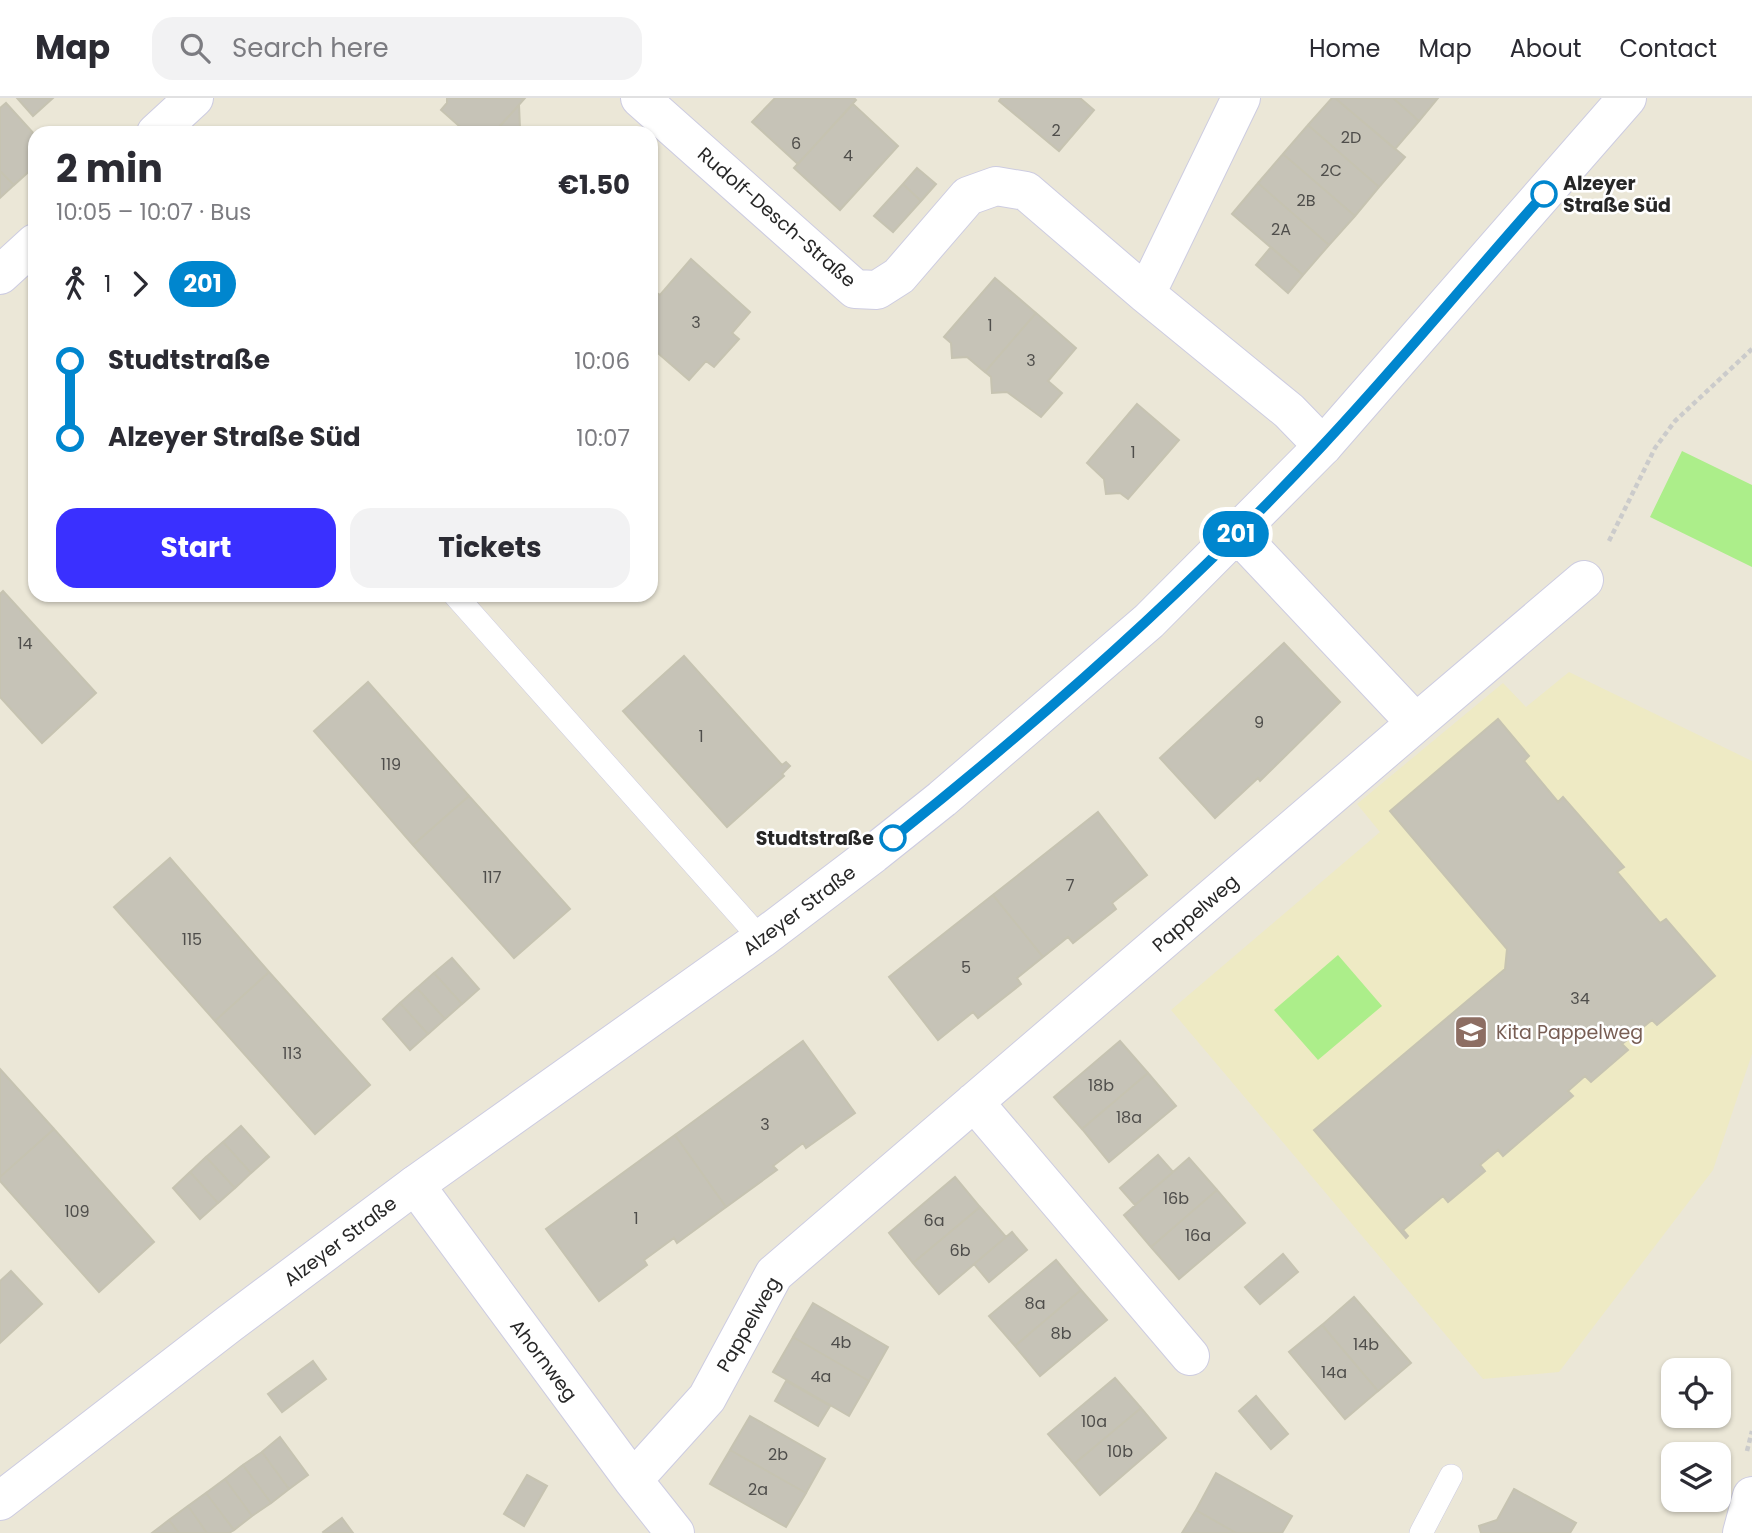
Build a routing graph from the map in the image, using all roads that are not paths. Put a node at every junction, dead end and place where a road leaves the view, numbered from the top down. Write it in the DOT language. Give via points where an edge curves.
graph roads {
  1 [pos="194,98"];
  2 [pos="640,98"];
  3 [pos="1241,98"];
  4 [pos="1627,98"];
  5 [pos="164,126"];
  6 [pos="28,249"];
  7 [pos="0,275"];
  8 [pos="1146,294"];
  9 [pos="1323,446"];
  10 [pos="1237,533"];
  11 [pos="1584,580"];
  12 [pos="461,602"];
  13 [pos="1416,723"];
  14 [pos="761,939"];
  15 [pos="974,1102"];
  16 [pos="415,1185"];
  17 [pos="1190,1356"];
  18 [pos="1451,1476"];
  19 [pos="633,1480"];
  20 [pos="1752,1496"];
  21 [pos="0,1501"];
  22 [pos="675,1533"];
  23 [pos="1421,1533"];
  24 [pos="1742,1533"];
  1 -- 5 [label="street"];
  2 -- 8 [label="street, Rudolf-Desch-Straße" via="855,289 877,290 899,276 968,196 996,186 1026,191"];
  3 -- 8 [label="street"];
  4 -- 9 [label="street, Alzeyer Straße"];
  6 -- 7 [label="street"];
  8 -- 9 [label="street, Rudolf-Desch-Straße" via="1289,411"];
  9 -- 10 [label="street, Alzeyer Straße"];
  10 -- 13 [label="street"];
  10 -- 14 [label="street, Alzeyer Straße" via="1149,621 962,782"];
  11 -- 13 [label="street, Pappelweg"];
  12 -- 14 [label="lane"];
  13 -- 15 [label="street, Pappelweg"];
  14 -- 16 [label="street, Alzeyer Straße"];
  15 -- 17 [label="street"];
  15 -- 19 [label="street, Pappelweg" via="774,1274 706,1398"];
  16 -- 19 [label="street, Ahornweg"];
  16 -- 21 [label="street, Alzeyer Straße"];
  18 -- 23 [label="lane"];
  19 -- 22 [label="street, Ahornweg"];
  20 -- 24 [label="street"];
}
